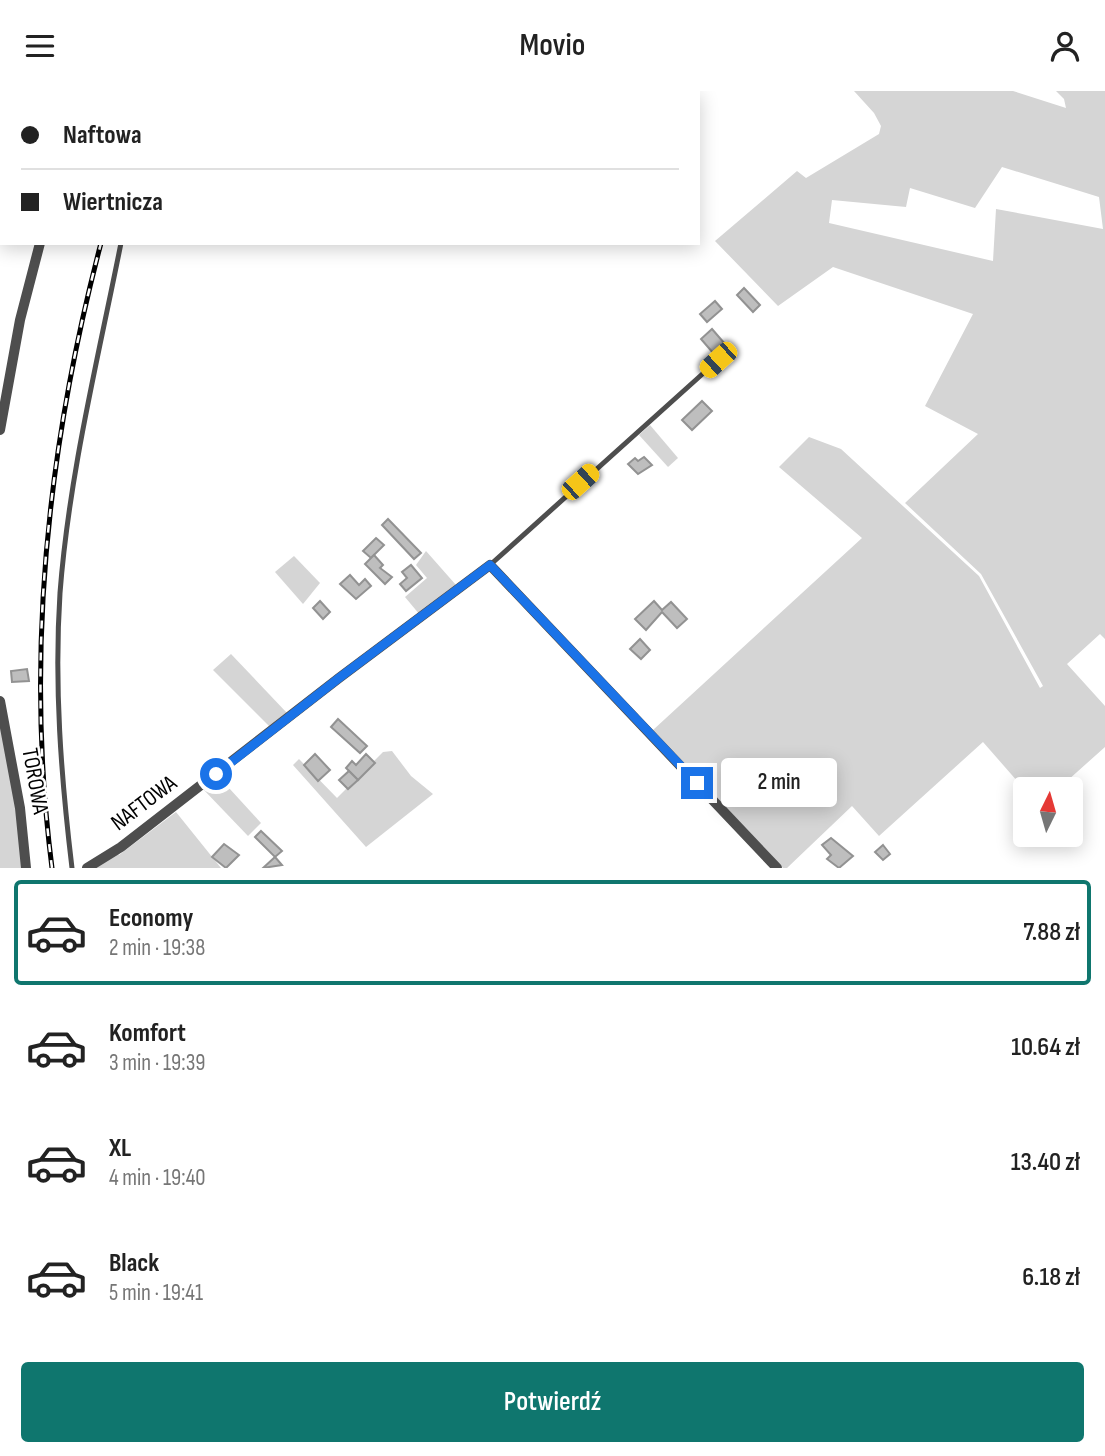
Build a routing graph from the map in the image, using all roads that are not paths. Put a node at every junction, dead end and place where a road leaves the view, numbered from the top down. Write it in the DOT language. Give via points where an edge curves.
graph roads {
  1 [pos="39,245"];
  2 [pos="121,245"];
  3 [pos="718,360"];
  4 [pos="0,430"];
  5 [pos="490,565"];
  6 [pos="0,701"];
  7 [pos="26,868"];
  8 [pos="72,868"];
  9 [pos="87,868"];
  10 [pos="776,868"];
  1 -- 4 [label="street"];
  2 -- 8 [label="lane" via="85,426 60,593 60,767"];
  3 -- 5 [label="lane"];
  5 -- 9 [label="street, NAFTOWA" via="121,847"];
  5 -- 10 [label="street"];
  6 -- 7 [label="street, TOROWA"];
}
